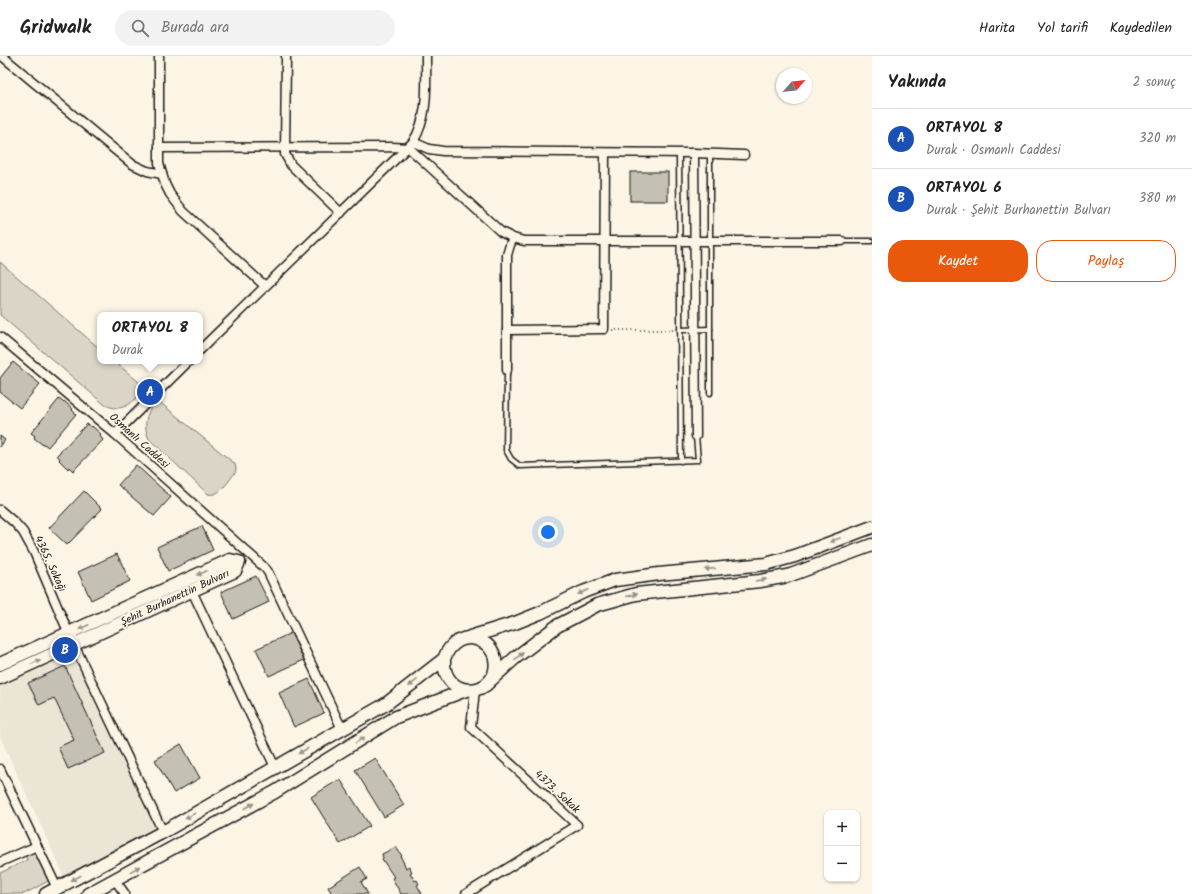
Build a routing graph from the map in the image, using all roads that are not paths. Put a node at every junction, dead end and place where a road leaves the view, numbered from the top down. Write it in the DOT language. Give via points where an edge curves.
graph roads {
  1 [pos="159,56"];
  2 [pos="286,56"];
  3 [pos="426,56"];
  4 [pos="2,57"];
  5 [pos="411,145"];
  6 [pos="285,147"];
  7 [pos="159,148"];
  8 [pos="605,153"];
  9 [pos="679,153"];
  10 [pos="694,153"];
  11 [pos="710,153"];
  12 [pos="744,155"];
  13 [pos="162,174"];
  14 [pos="341,213"];
  15 [pos="513,238"];
  16 [pos="604,241"];
  17 [pos="680,241"];
  18 [pos="694,241"];
  19 [pos="710,241"];
  20 [pos="842,241"];
  21 [pos="872,241"];
  22 [pos="265,286"];
  23 [pos="710,329"];
  24 [pos="507,330"];
  25 [pos="680,330"];
  26 [pos="695,330"];
  27 [pos="0,337"];
  28 [pos="203,347"];
  29 [pos="186,364"];
  30 [pos="507,370"];
  31 [pos="710,392"];
  32 [pos="115,434"];
  33 [pos="696,436"];
  34 [pos="681,461"];
  35 [pos="0,510"];
  36 [pos="872,527"];
  37 [pos="872,545"];
  38 [pos="250,554"];
  39 [pos="238,562"];
  40 [pos="192,591"];
  41 [pos="69,634"];
  42 [pos="468,638"];
  43 [pos="75,645"];
  44 [pos="444,659"];
  45 [pos="0,664"];
  46 [pos="0,678"];
  47 [pos="490,682"];
  48 [pos="470,690"];
  49 [pos="342,729"];
  50 [pos="275,767"];
  51 [pos="0,769"];
  52 [pos="162,832"];
  53 [pos="37,846"];
  54 [pos="0,862"];
  55 [pos="115,880"];
  56 [pos="57,888"];
  57 [pos="94,892"];
  58 [pos="46,894"];
  59 [pos="125,894"];
  60 [pos="466,894"];
  1 -- 7 [label="street"];
  2 -- 6 [label="street"];
  3 -- 5 [label="street" via="425,110 422,124"];
  4 -- 13 [label="street" via="132,164"];
  5 -- 6 [label="street"];
  5 -- 8 [label="street" via="443,151"];
  5 -- 14 [label="street"];
  5 -- 15 [label="street" via="496,228"];
  6 -- 7 [label="street"];
  6 -- 14 [label="street" via="285,154 291,165"];
  7 -- 13 [label="street"];
  8 -- 9 [label="street"];
  8 -- 16 [label="street"];
  9 -- 10 [label="street"];
  9 -- 17 [label="lane"];
  10 -- 11 [label="street"];
  10 -- 18 [label="street"];
  11 -- 12 [label="street"];
  11 -- 19 [label="lane"];
  13 -- 22 [label="street" via="170,194 183,211"];
  14 -- 22 [label="street"];
  15 -- 16 [label="street" via="530,241"];
  15 -- 24 [label="street" via="507,255"];
  16 -- 17 [label="street"];
  16 -- 24 [label="street" via="604,330"];
  17 -- 18 [label="street"];
  17 -- 25 [label="lane"];
  18 -- 19 [label="street"];
  18 -- 26 [label="street"];
  19 -- 20 [label="street"];
  19 -- 23 [label="lane"];
  20 -- 21 [label="lane"];
  22 -- 28 [label="street"];
  23 -- 26 [label="lane"];
  23 -- 31 [label="lane"];
  24 -- 30 [label="street"];
  25 -- 26 [label="lane"];
  25 -- 34 [label="lane"];
  26 -- 33 [label="street"];
  27 -- 32 [label="street, Osmanlı Caddesi"];
  29 -- 32 [label="street"];
  30 -- 34 [label="lane" via="506,450 510,459 517,464 523,466"];
  32 -- 38 [label="street, Osmanlı Caddesi"];
  33 -- 34 [label="lane" via="698,460"];
  35 -- 41 [label="street, 4365. Sokağı" via="15,523 29,542"];
  36 -- 42 [label="street, one-way" via="795,556 766,564 615,580 515,623"];
  47 -- 37 [label="street, one-way" via="515,658 557,626 598,605 636,594 788,576"];
  38 -- 39 [label="street"];
  38 -- 49 [label="street, Osmanlı Caddesi" via="268,572"];
  39 -- 40 [label="street, Şehit Burhanettin Bulvarı" via="235,571"];
  39 -- 41 [label="street, Şehit Burhanettin Bulvarı, one-way" via="230,560"];
  40 -- 43 [label="street, Şehit Burhanettin Bulvarı"];
  40 -- 50 [label="street"];
  41 -- 43 [label="street, 4365. Sokağı"];
  41 -- 45 [label="street, Şehit Burhanettin Bulvarı"];
  42 -- 44 [label="street" via="452,644"];
  42 -- 47 [label="street" via="481,641 491,649 495,657 496,666"];
  46 -- 43 [label="street, Şehit Burhanettin Bulvarı, one-way"];
  43 -- 52 [label="street, 4365. Sokağı"];
  44 -- 48 [label="street" via="445,672 451,683 458,688"];
  44 -- 49 [label="street, one-way" via="386,704"];
  47 -- 48 [label="street" via="483,687"];
  55 -- 48 [label="street, one-way" via="275,792 396,717"];
  48 -- 60 [label="street, 4373. Sokak" via="471,727 577,825"];
  49 -- 50 [label="street, one-way"];
  50 -- 52 [label="street, one-way"];
  51 -- 53 [label="street"];
  52 -- 56 [label="street, one-way"];
  53 -- 54 [label="street"];
  53 -- 56 [label="street"];
  55 -- 57 [label="street"];
  55 -- 59 [label="street"];
  56 -- 58 [label="street"];
}
